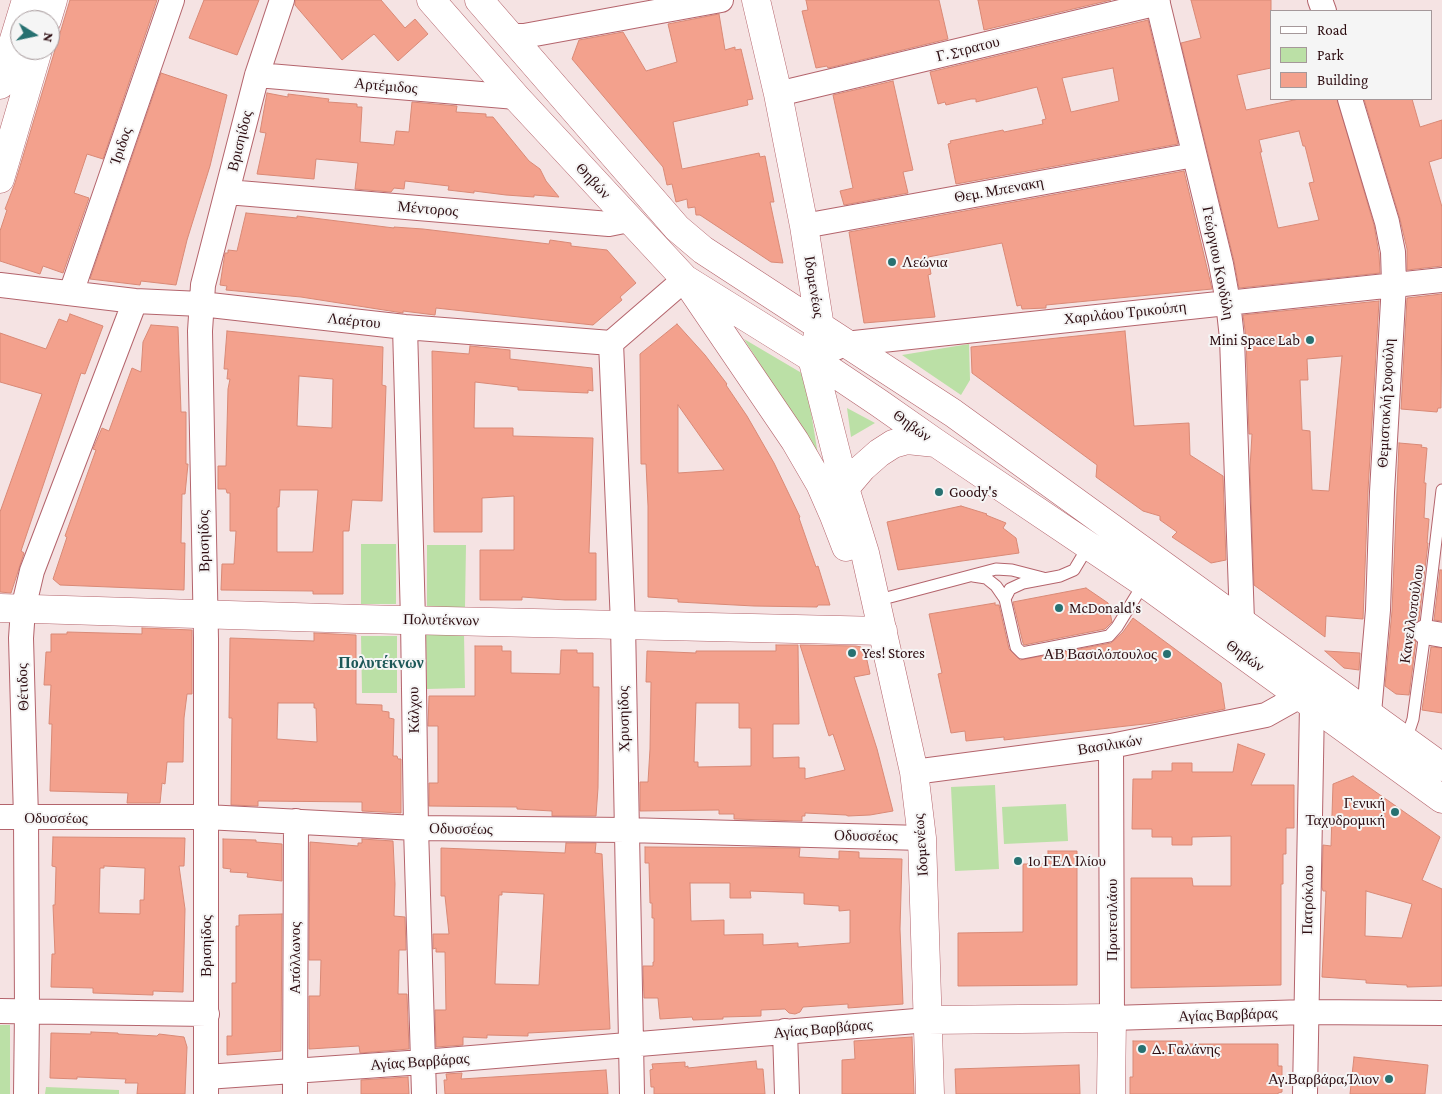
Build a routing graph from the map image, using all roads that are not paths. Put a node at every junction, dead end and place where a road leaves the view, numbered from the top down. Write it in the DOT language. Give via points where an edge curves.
graph roads {
  1 [pos="26,0"];
  2 [pos="172,0"];
  3 [pos="282,0"];
  4 [pos="431,0"];
  5 [pos="479,0"];
  6 [pos="721,0"];
  7 [pos="756,0"];
  8 [pos="1157,2"];
  9 [pos="510,36"];
  10 [pos="35,60"];
  11 [pos="257,75"];
  12 [pos="1,80"];
  13 [pos="778,94"];
  14 [pos="516,97"];
  15 [pos="1350,100"];
  16 [pos="1194,155"];
  17 [pos="0,179"];
  18 [pos="227,192"];
  19 [pos="629,220"];
  20 [pos="804,226"];
  21 [pos="685,279"];
  22 [pos="1442,280"];
  23 [pos="1394,284"];
  24 [pos="0,285"];
  25 [pos="71,292"];
  26 [pos="135,301"];
  27 [pos="1228,302"];
  28 [pos="201,304"];
  29 [pos="405,326"];
  30 [pos="820,327"];
  31 [pos="611,343"];
  32 [pos="845,344"];
  33 [pos="812,358"];
  34 [pos="936,443"];
  35 [pos="845,488"];
  36 [pos="1442,490"];
  37 [pos="1089,545"];
  38 [pos="969,575"];
  39 [pos="1043,578"];
  40 [pos="1144,583"];
  41 [pos="1005,599"];
  42 [pos="876,601"];
  43 [pos="11,609"];
  44 [pos="205,614"];
  45 [pos="413,620"];
  46 [pos="1242,621"];
  47 [pos="623,624"];
  48 [pos="883,631"];
  49 [pos="1434,633"];
  50 [pos="1306,700"];
  51 [pos="1368,713"];
  52 [pos="1406,740"];
  53 [pos="1110,746"];
  54 [pos="1442,767"];
  55 [pos="914,772"];
  56 [pos="1442,800"];
  57 [pos="0,817"];
  58 [pos="206,817"];
  59 [pos="26,818"];
  60 [pos="296,821"];
  61 [pos="416,828"];
  62 [pos="626,830"];
  63 [pos="922,838"];
  64 [pos="0,1011"];
  65 [pos="28,1011"];
  66 [pos="1306,1012"];
  67 [pos="1442,1013"];
  68 [pos="207,1014"];
  69 [pos="1112,1018"];
  70 [pos="928,1020"];
  71 [pos="785,1032"];
  72 [pos="631,1045"];
  73 [pos="423,1062"];
  74 [pos="295,1083"];
  75 [pos="206,1086"];
  76 [pos="26,1094"];
  77 [pos="424,1094"];
  78 [pos="632,1094"];
  79 [pos="787,1094"];
  80 [pos="930,1094"];
  81 [pos="1112,1094"];
  82 [pos="1305,1094"];
  1 -- 12 [label="main road"];
  2 -- 25 [label="street, Ίριδος"];
  3 -- 11 [label="street, Βρισηίδος"];
  4 -- 14 [label="main road, Θηβών"];
  5 -- 9 [label="main road, Θηβών"];
  6 -- 9 [label="street"];
  7 -- 13 [label="main road, Ιδομενέως"];
  8 -- 13 [label="street, Γ. Στρατου"];
  8 -- 16 [label="street, Γεώργιου Κονδύλη"];
  9 -- 30 [label="main road, Θηβών" via="677,228 703,250"];
  10 -- 17 [label="main road"];
  11 -- 14 [label="street, Αρτέμιδος"];
  11 -- 18 [label="street, Βρισηίδος"];
  13 -- 20 [label="main road, Ιδομενέως"];
  14 -- 19 [label="main road, Θηβών"];
  15 -- 23 [label="street, Θεμιστοκλή Σοφούλη" via="1387,222 1393,252"];
  16 -- 20 [label="street, Θεμ. Μπενακη"];
  16 -- 27 [label="street, Γεώργιου Κονδύλη"];
  18 -- 19 [label="street, Μέντορος" via="609,224"];
  18 -- 28 [label="street, Βρισηίδος" via="203,284"];
  19 -- 21 [label="main road, Θηβών"];
  20 -- 30 [label="main road, Ιδομενέως"];
  21 -- 31 [label="street"];
  21 -- 33 [label="main road, Θηβών"];
  21 -- 42 [label="main road, Ιδομενέως" via="795,441"];
  22 -- 23 [label="street, Χαριλάου Τρικούπη"];
  23 -- 27 [label="street, Χαριλάου Τρικούπη"];
  23 -- 51 [label="street, Θεμιστοκλή Σοφούλη" via="1378,610"];
  24 -- 25 [label="street, Λαέρτου"];
  25 -- 26 [label="street, Λαέρτου"];
  26 -- 28 [label="street, Λαέρτου"];
  26 -- 43 [label="street, Θέτιδος" via="32,571"];
  27 -- 32 [label="street, Χαριλάου Τρικούπη"];
  27 -- 46 [label="street, Γεώργιου Κονδύλη"];
  28 -- 29 [label="street, Λαέρτου"];
  28 -- 44 [label="street, Βρισηίδος"];
  29 -- 31 [label="street, Λαέρτου"];
  29 -- 45 [label="street, Κάλχου"];
  30 -- 32 [label="main road, Θηβών"];
  30 -- 33 [label="main road, Ιδομενέως"];
  31 -- 47 [label="street, Χρυσηίδος"];
  32 -- 33 [label="street, Χαριλάου Τρικούπη"];
  32 -- 46 [label="main road, Θηβών" via="953,414"];
  33 -- 34 [label="main road, Θηβών"];
  33 -- 35 [label="main road, Ιδομενέως"];
  34 -- 35 [label="main road" via="907,440 893,444 868,463"];
  34 -- 37 [label="main road, Θηβών"];
  35 -- 42 [label="main road, Ιδομενέως"];
  36 -- 49 [label="lane, Κανελλοπούλου"];
  37 -- 39 [label="lane" via="1074,570"];
  37 -- 40 [label="main road, Θηβών"];
  38 -- 39 [label="lane" via="996,569"];
  38 -- 41 [label="lane" via="986,578"];
  38 -- 42 [label="lane"];
  39 -- 41 [label="lane" via="1010,589"];
  40 -- 41 [label="lane" via="1109,636 1022,654 1016,647"];
  40 -- 50 [label="main road, Θηβών"];
  42 -- 48 [label="main road, Ιδομενέως"];
  43 -- 44 [label="main road, Πολυτέκνων"];
  43 -- 59 [label="street, Θέτιδος" via="21,638"];
  44 -- 45 [label="main road, Πολυτέκνων"];
  44 -- 58 [label="street, Βρισηίδος"];
  45 -- 47 [label="main road, Πολυτέκνων"];
  45 -- 61 [label="street, Κάλχου"];
  46 -- 51 [label="main road, Θηβών"];
  47 -- 48 [label="main road, Πολυτέκνων"];
  47 -- 62 [label="street, Χρυσηίδος"];
  48 -- 55 [label="main road, Ιδομενέως"];
  49 -- 52 [label="lane, Κανελλοπούλου"];
  50 -- 53 [label="street, Βασιλικών" via="1266,716"];
  50 -- 56 [label="main road, Θηβών"];
  50 -- 66 [label="street, Πατρόκλου"];
  51 -- 52 [label="main road, Θηβών"];
  52 -- 54 [label="main road, Θηβών"];
  53 -- 55 [label="street, Βασιλικών"];
  53 -- 69 [label="street, Πρωτεσιλάου"];
  55 -- 63 [label="main road, Ιδομενέως"];
  57 -- 59 [label="street, Οδυσσέως"];
  58 -- 59 [label="street, Οδυσσέως"];
  58 -- 60 [label="street, Οδυσσέως"];
  58 -- 68 [label="street, Βρισηίδος"];
  59 -- 65 [label="street, Θέτιδος"];
  60 -- 61 [label="street, Οδυσσέως"];
  60 -- 74 [label="street, Απόλλωνος"];
  61 -- 62 [label="street, Οδυσσέως"];
  61 -- 73 [label="street, Κάλχου"];
  62 -- 63 [label="street, Οδυσσέως"];
  62 -- 72 [label="street, Χρυσηίδος"];
  63 -- 70 [label="main road, Ιδομενέως"];
  64 -- 65 [label="street"];
  65 -- 68 [label="street"];
  65 -- 76 [label="street, Θέτιδος"];
  66 -- 67 [label="street, Αγίας Βαρβάρας"];
  66 -- 69 [label="street, Αγίας Βαρβάρας"];
  66 -- 82 [label="street, Πατρόκλου"];
  68 -- 75 [label="street, Βρισηίδος"];
  69 -- 70 [label="main road, Αγίας Βαρβάρας"];
  69 -- 81 [label="main road, Πρωτεσιλάου"];
  70 -- 71 [label="street, Αγίας Βαρβάρας"];
  70 -- 80 [label="main road, Ιδομενέως"];
  71 -- 72 [label="street, Αγίας Βαρβάρας"];
  71 -- 79 [label="street"];
  72 -- 73 [label="street, Αγίας Βαρβάρας"];
  72 -- 78 [label="street, Χρυσηίδος"];
  73 -- 74 [label="street, Αγίας Βαρβάρας"];
  73 -- 77 [label="street, Κάλχου"];
  74 -- 75 [label="street, Αγίας Βαρβάρας"];
}
